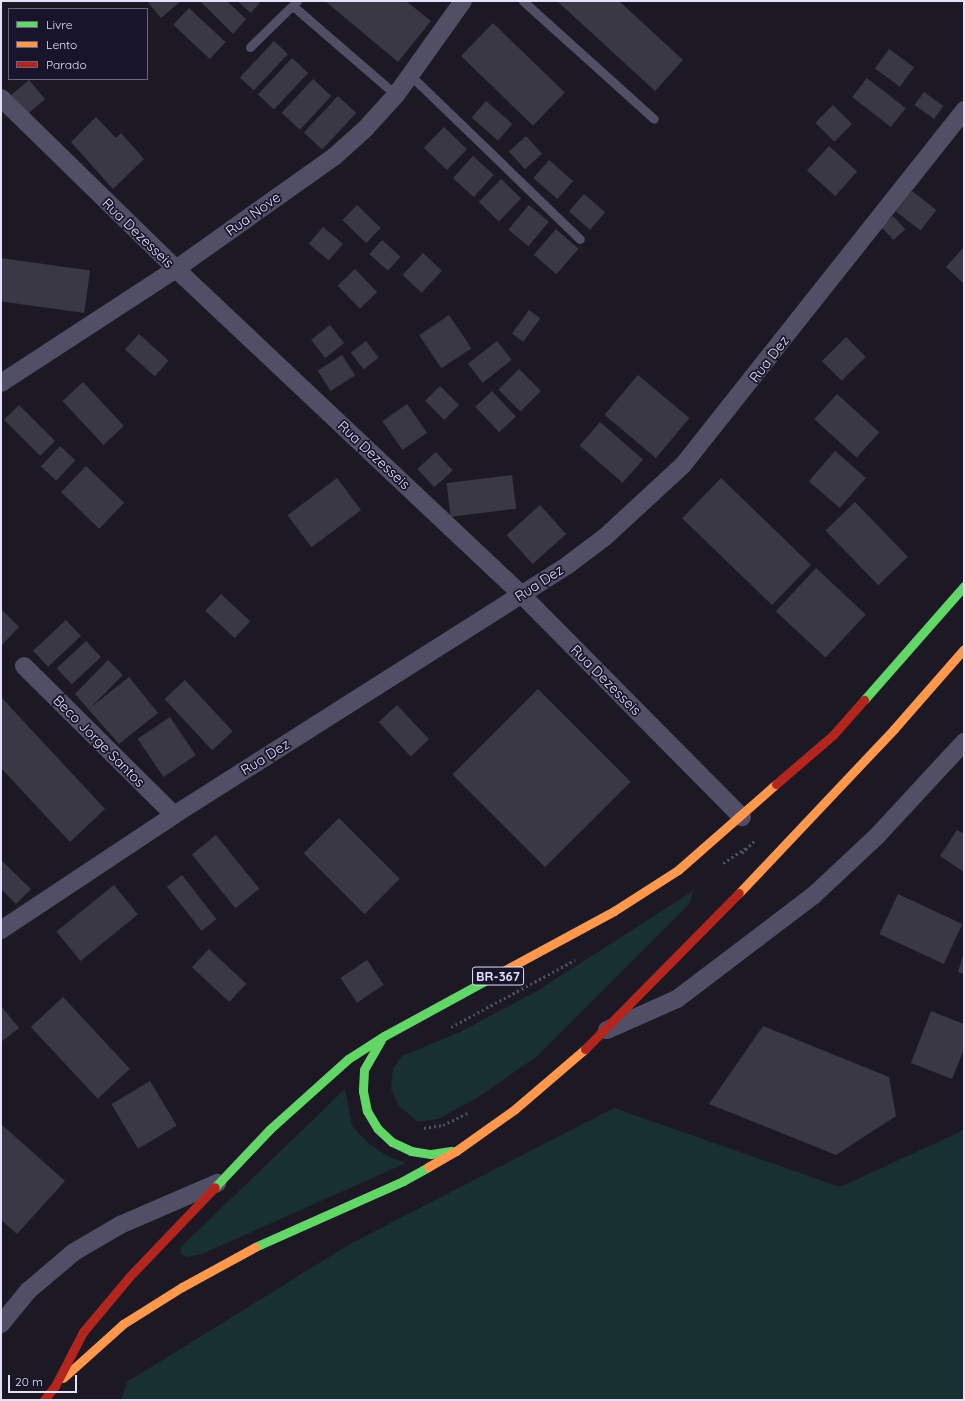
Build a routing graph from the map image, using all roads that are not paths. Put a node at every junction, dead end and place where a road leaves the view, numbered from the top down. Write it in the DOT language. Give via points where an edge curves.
graph roads {
  1 [pos="463,1"];
  2 [pos="523,1"];
  3 [pos="295,3"];
  4 [pos="250,47"];
  5 [pos="410,75"];
  6 [pos="396,95"];
  7 [pos="1,98"];
  8 [pos="964,110"];
  9 [pos="654,119"];
  10 [pos="580,239"];
  11 [pos="176,269"];
  12 [pos="1,383"];
  13 [pos="964,586"];
  14 [pos="521,594"];
  15 [pos="964,649"];
  16 [pos="24,666"];
  17 [pos="964,742"];
  18 [pos="174,815"];
  19 [pos="742,817"];
  20 [pos="1,930"];
  21 [pos="603,1032"];
  22 [pos="384,1036"];
  23 [pos="456,1151"];
  24 [pos="219,1182"];
  25 [pos="1,1324"];
  26 [pos="55,1386"];
  27 [pos="44,1400"];
  1 -- 5 [label="street, Rua Nove"];
  2 -- 9 [label="lane"];
  3 -- 4 [label="lane"];
  3 -- 6 [label="lane"];
  5 -- 6 [label="street, Rua Nove"];
  5 -- 10 [label="lane"];
  6 -- 11 [label="street, Rua Nove" via="365,129 335,156"];
  7 -- 11 [label="street, Rua Dezesseis"];
  8 -- 14 [label="street, Rua Dez" via="683,466 605,537"];
  11 -- 12 [label="street, Rua Nove"];
  11 -- 14 [label="street, Rua Dezesseis"];
  13 -- 19 [label="main road, BR-367" via="833,735"];
  14 -- 18 [label="street, Rua Dez"];
  14 -- 19 [label="street, Rua Dezesseis"];
  15 -- 21 [label="main road, BR-367" via="894,729"];
  16 -- 18 [label="street, Beco Jorge Santos"];
  17 -- 21 [label="street" via="876,836 814,895 677,999"];
  18 -- 20 [label="street, Rua Dez"];
  19 -- 22 [label="main road, BR-367" via="678,870 614,911"];
  21 -- 23 [label="main road, BR-367" via="572,1062 515,1109"];
  22 -- 23 [label="main road, BR-367" via="372,1052 364,1070 363,1091 367,1111 378,1128 392,1142 411,1151 431,1154"];
  22 -- 24 [label="main road, BR-367" via="348,1059 305,1096"];
  23 -- 26 [label="main road, BR-367" via="403,1181 256,1247 182,1287 123,1324"];
  24 -- 25 [label="street" via="120,1225 74,1252 28,1292"];
  24 -- 26 [label="main road, BR-367" via="129,1277 83,1332"];
  26 -- 27 [label="main road, BR-367"];
}
